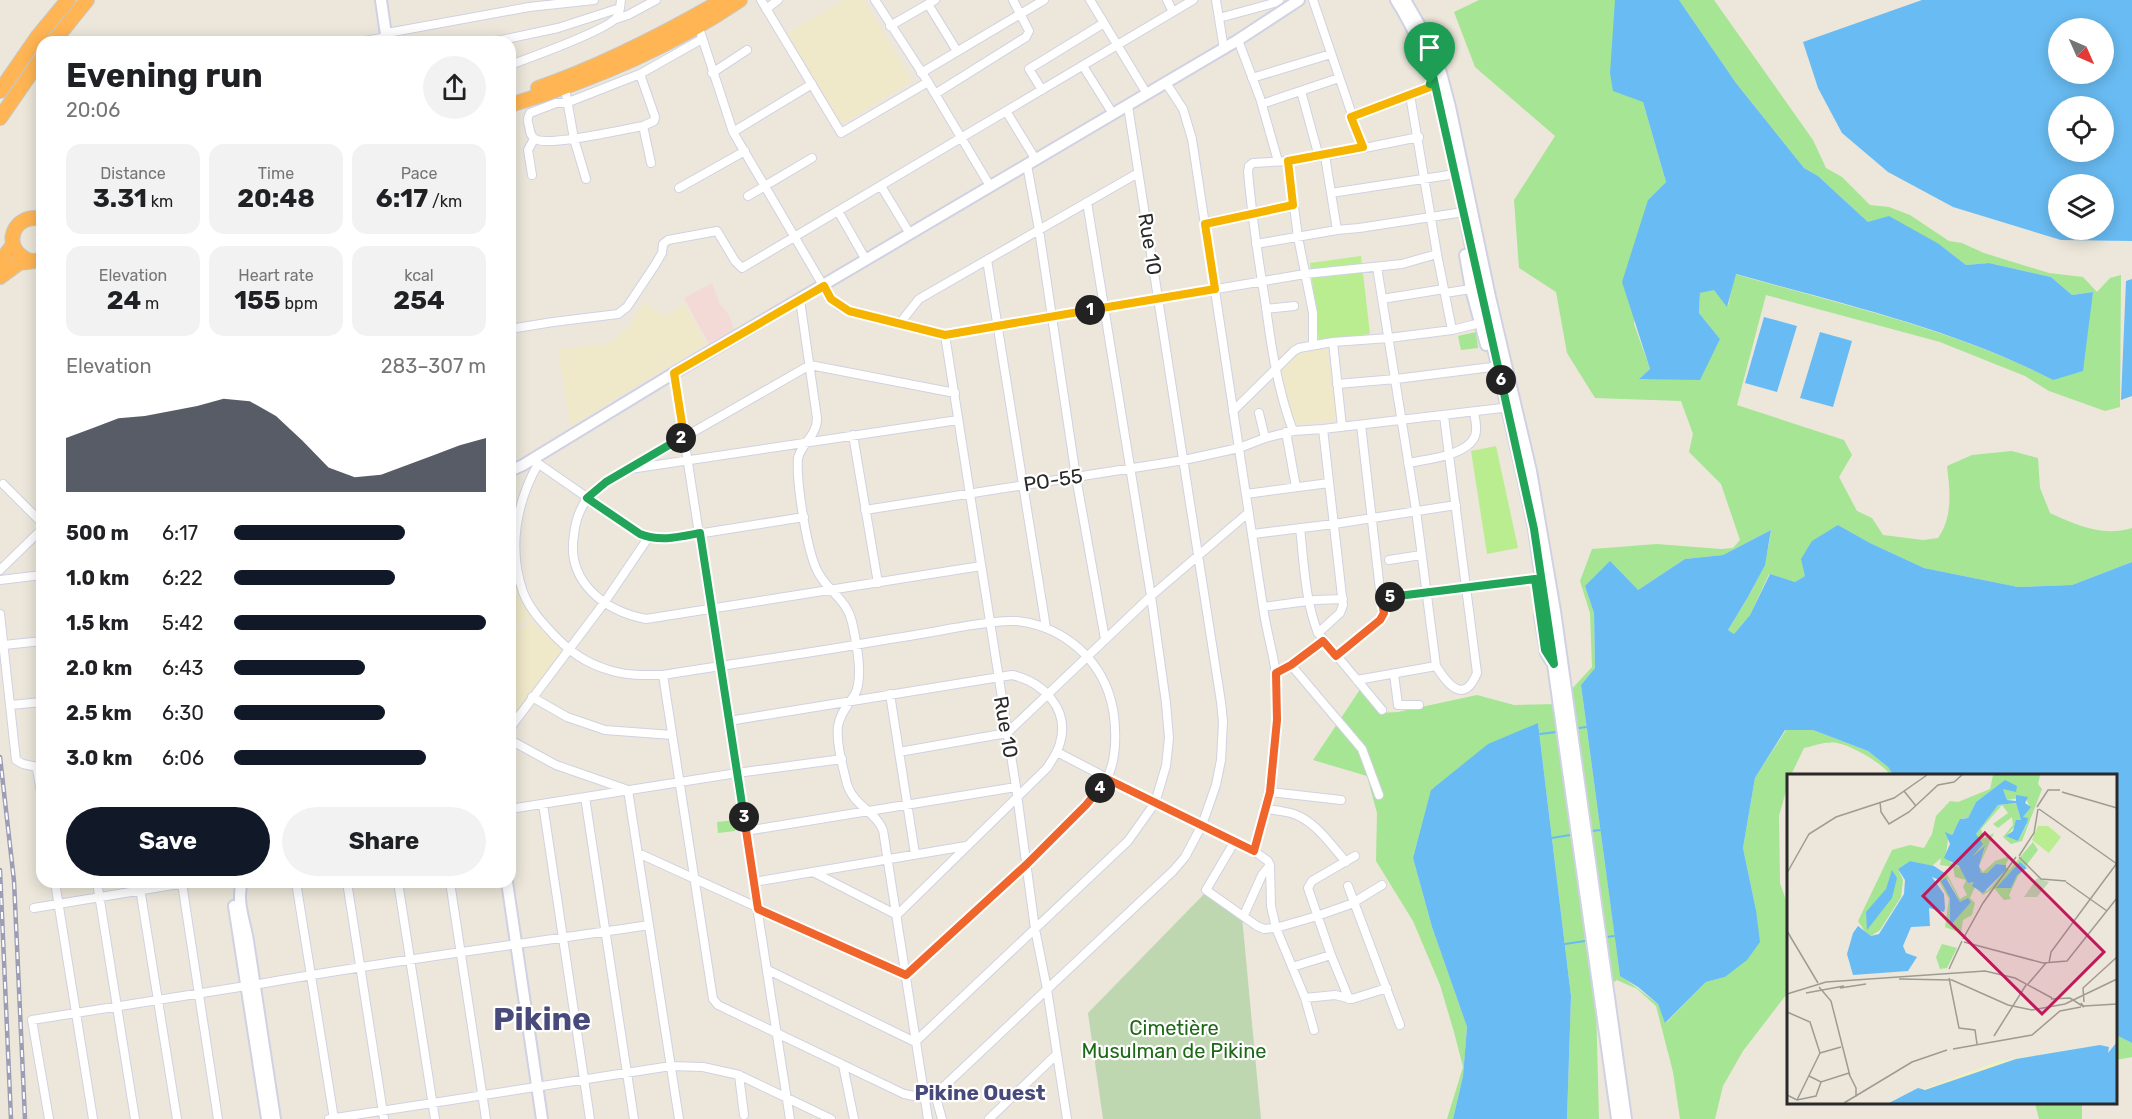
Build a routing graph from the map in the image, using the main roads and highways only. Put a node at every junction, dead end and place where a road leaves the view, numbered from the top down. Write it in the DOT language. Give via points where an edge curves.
graph roads {
  1 [pos="68,0"];
  2 [pos="87,0"];
  3 [pos="381,0"];
  4 [pos="723,0"];
  5 [pos="740,0"];
  6 [pos="1299,0"];
  7 [pos="1396,0"];
  8 [pos="1405,0"];
  9 [pos="38,36"];
  10 [pos="58,36"];
  11 [pos="387,36"];
  12 [pos="36,39"];
  13 [pos="36,66"];
  14 [pos="1433,76"];
  15 [pos="0,91"];
  16 [pos="516,95"];
  17 [pos="516,103"];
  18 [pos="0,118"];
  19 [pos="36,219"];
  20 [pos="13,245"];
  21 [pos="28,260"];
  22 [pos="36,260"];
  23 [pos="0,262"];
  24 [pos="0,277"];
  25 [pos="1475,285"];
  26 [pos="516,469"];
  27 [pos="1554,664"];
  28 [pos="234,888"];
  29 [pos="240,888"];
  30 [pos="508,888"];
  31 [pos="243,939"];
  32 [pos="250,986"];
  33 [pos="267,1119"];
  34 [pos="275,1119"];
  35 [pos="542,1119"];
  36 [pos="1617,1119"];
  37 [pos="1626,1119"];
  1 -- 9 [label="highway"];
  2 -- 10 [label="highway"];
  3 -- 11 [label="main road"];
  4 -- 16 [label="highway" via="617,55"];
  5 -- 17 [label="highway" via="656,47 565,88"];
  6 -- 26 [label="main road" via="1224,49 674,373 536,462"];
  7 -- 14 [label="main road" via="1411,23"];
  8 -- 37 [label="main road" via="1430,43 1447,95 1531,471 1556,611"];
  12 -- 15 [label="highway"];
  13 -- 18 [label="highway"];
  14 -- 25 [label="main road"];
  14 -- 25 [label="main road" via="1430,87"];
  19 -- 20 [label="highway" via="18,225"];
  20 -- 21 [label="highway" via="18,255"];
  20 -- 23 [label="highway"];
  21 -- 22 [label="highway"];
  21 -- 24 [label="highway"];
  25 -- 27 [label="main road" via="1524,477"];
  25 -- 27 [label="main road" via="1477,311 1523,503 1545,650"];
  27 -- 36 [label="main road"];
  28 -- 31 [label="main road"];
  29 -- 31 [label="main road"];
  30 -- 35 [label="main road"];
  31 -- 32 [label="main road"];
  32 -- 33 [label="main road"];
  32 -- 34 [label="main road"];
}
